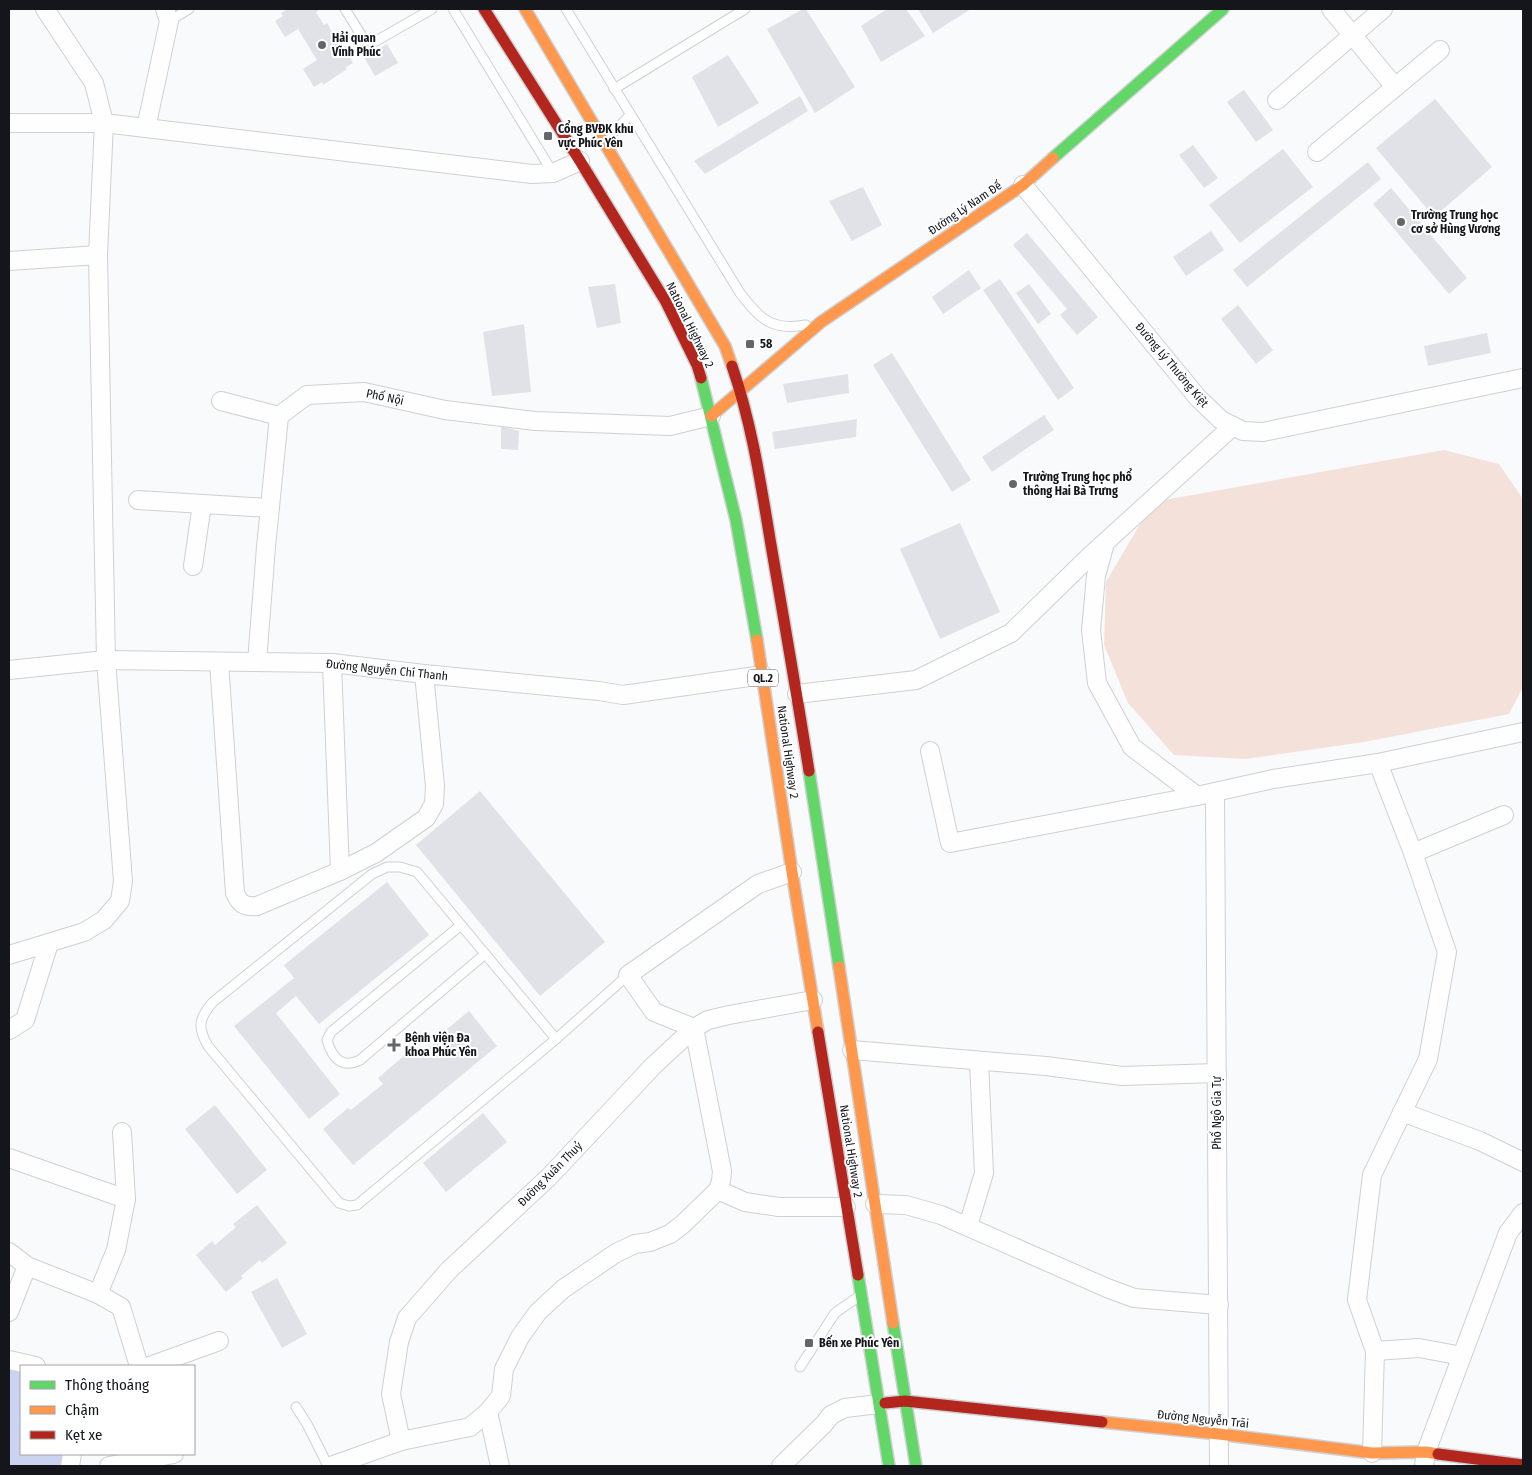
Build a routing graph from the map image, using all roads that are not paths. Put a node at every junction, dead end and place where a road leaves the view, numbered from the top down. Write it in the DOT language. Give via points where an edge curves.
graph roads {
  1 [pos="45,9"];
  2 [pos="189,9"];
  3 [pos="346,9"];
  4 [pos="432,9"];
  5 [pos="453,9"];
  6 [pos="484,9"];
  7 [pos="525,9"];
  8 [pos="566,9"];
  9 [pos="746,9"];
  10 [pos="1223,9"];
  11 [pos="1331,9"];
  12 [pos="1383,9"];
  13 [pos="167,15"];
  14 [pos="1352,35"];
  15 [pos="1440,50"];
  16 [pos="1395,87"];
  17 [pos="614,89"];
  18 [pos="1277,100"];
  19 [pos="630,115"];
  20 [pos="104,122"];
  21 [pos="9,123"];
  22 [pos="146,128"];
  23 [pos="605,142"];
  24 [pos="1317,152"];
  25 [pos="586,156"];
  26 [pos="553,173"];
  27 [pos="1023,185"];
  28 [pos="98,255"];
  29 [pos="9,261"];
  30 [pos="821,322"];
  31 [pos="1523,378"];
  32 [pos="740,390"];
  33 [pos="221,401"];
  34 [pos="279,416"];
  35 [pos="711,416"];
  36 [pos="1233,426"];
  37 [pos="138,500"];
  38 [pos="202,504"];
  39 [pos="270,508"];
  40 [pos="1105,543"];
  41 [pos="193,566"];
  42 [pos="106,660"];
  43 [pos="219,662"];
  44 [pos="257,662"];
  45 [pos="332,663"];
  46 [pos="9,670"];
  47 [pos="424,674"];
  48 [pos="763,675"];
  49 [pos="797,694"];
  50 [pos="1523,732"];
  51 [pos="930,751"];
  52 [pos="1378,763"];
  53 [pos="1215,792"];
  54 [pos="1196,796"];
  55 [pos="1504,815"];
  56 [pos="1413,853"];
  57 [pos="340,871"];
  58 [pos="796,871"];
  59 [pos="461,925"];
  60 [pos="49,943"];
  61 [pos="485,954"];
  62 [pos="9,955"];
  63 [pos="628,975"];
  64 [pos="813,1000"];
  65 [pos="694,1028"];
  66 [pos="9,1030"];
  67 [pos="556,1039"];
  68 [pos="852,1050"];
  69 [pos="979,1061"];
  70 [pos="1217,1073"];
  71 [pos="1402,1112"];
  72 [pos="122,1132"];
  73 [pos="9,1158"];
  74 [pos="1523,1162"];
  75 [pos="718,1190"];
  76 [pos="126,1199"];
  77 [pos="875,1204"];
  78 [pos="846,1208"];
  79 [pos="1523,1213"];
  80 [pos="968,1226"];
  81 [pos="9,1252"];
  82 [pos="27,1266"];
  83 [pos="98,1294"];
  84 [pos="860,1295"];
  85 [pos="1218,1305"];
  86 [pos="9,1312"];
  87 [pos="218,1341"];
  88 [pos="1375,1351"];
  89 [pos="1462,1356"];
  90 [pos="9,1360"];
  91 [pos="32,1365"];
  92 [pos="139,1365"];
  93 [pos="153,1365"];
  94 [pos="800,1367"];
  95 [pos="905,1401"];
  96 [pos="879,1404"];
  97 [pos="296,1407"];
  98 [pos="488,1412"];
  99 [pos="1219,1434"];
  100 [pos="401,1441"];
  101 [pos="1372,1453"];
  102 [pos="169,1455"];
  103 [pos="1425,1459"];
  104 [pos="1523,1465"];
  105 [pos="109,1466"];
  106 [pos="330,1466"];
  107 [pos="500,1466"];
  108 [pos="781,1466"];
  109 [pos="889,1466"];
  110 [pos="916,1466"];
  111 [pos="1219,1466"];
  1 -- 20 [label="street" via="94,83"];
  2 -- 13 [label="lane"];
  3 -- 4 [label="lane" via="363,38 376,42"];
  5 -- 26 [label="lane"];
  6 -- 25 [label="main road, National Highway 2 / QL.2"];
  7 -- 23 [label="main road, National Highway 2 / QL.2"];
  8 -- 17 [label="lane"];
  9 -- 17 [label="lane"];
  10 -- 27 [label="main road, Đường Lý Nam Đế"];
  11 -- 14 [label="street"];
  12 -- 14 [label="street"];
  13 -- 22 [label="street"];
  14 -- 16 [label="street"];
  14 -- 18 [label="street"];
  15 -- 16 [label="street"];
  16 -- 24 [label="street"];
  17 -- 19 [label="lane"];
  19 -- 23 [label="lane"];
  19 -- 30 [label="lane" via="756,314 775,325 794,327"];
  20 -- 21 [label="street"];
  20 -- 22 [label="street"];
  20 -- 28 [label="street"];
  22 -- 26 [label="street" via="532,174"];
  23 -- 25 [label="main road"];
  23 -- 32 [label="main road, National Highway 2 / QL.2" via="725,346"];
  25 -- 26 [label="street"];
  25 -- 35 [label="main road, National Highway 2 / QL.2" via="697,365"];
  27 -- 30 [label="main road, Đường Lý Nam Đế"];
  27 -- 36 [label="street, Đường Lý Thường Kiệt" via="1198,398 1220,420"];
  28 -- 29 [label="street"];
  28 -- 42 [label="street"];
  30 -- 32 [label="main road, Đường Lý Nam Đế"];
  31 -- 36 [label="street, Đường Lý Thường Kiệt" via="1263,432 1243,431"];
  32 -- 35 [label="main road, Đường Lý Nam Đế"];
  32 -- 49 [label="main road, National Highway 2 / QL.2" via="760,482"];
  33 -- 34 [label="street"];
  34 -- 35 [label="street, Phố Nội" via="307,395 364,392 445,410 535,421 670,426"];
  34 -- 39 [label="street"];
  35 -- 48 [label="main road, National Highway 2 / QL.2" via="736,520"];
  36 -- 40 [label="street"];
  37 -- 38 [label="street"];
  38 -- 39 [label="street"];
  38 -- 41 [label="street"];
  39 -- 44 [label="street"];
  40 -- 49 [label="street" via="1011,633 916,680"];
  40 -- 54 [label="street" via="1096,576 1091,630 1097,683 1132,747"];
  42 -- 43 [label="street, Đường Nguyễn Chí Thanh"];
  42 -- 46 [label="street, Đường Nguyễn Chí Thanh"];
  42 -- 60 [label="street" via="123,881 120,901 104,920 91,928"];
  43 -- 44 [label="street, Đường Nguyễn Chí Thanh"];
  43 -- 57 [label="street" via="235,893 239,902 257,906"];
  44 -- 45 [label="street, Đường Nguyễn Chí Thanh"];
  45 -- 47 [label="street, Đường Nguyễn Chí Thanh"];
  45 -- 57 [label="street"];
  47 -- 48 [label="street, Đường Nguyễn Chí Thanh" via="623,694"];
  47 -- 57 [label="street" via="434,804 426,818 376,854"];
  48 -- 58 [label="main road, National Highway 2 / QL.2"];
  49 -- 68 [label="main road, National Highway 2 / QL.2" via="820,867"];
  50 -- 52 [label="street"];
  51 -- 54 [label="street" via="950,843"];
  52 -- 53 [label="street" via="1273,779"];
  52 -- 56 [label="street"];
  53 -- 54 [label="street"];
  53 -- 70 [label="street, Phố Ngô Gia Tự"];
  55 -- 56 [label="street"];
  56 -- 71 [label="street" via="1447,952 1428,1059"];
  58 -- 63 [label="street" via="758,884"];
  58 -- 64 [label="main road, National Highway 2 / QL.2"];
  59 -- 61 [label="lane"];
  59 -- 61 [label="lane" via="331,1032 327,1040 335,1057 351,1065 360,1060"];
  59 -- 67 [label="lane" via="417,872 387,867 372,874 214,1002 201,1023 202,1036 339,1203 349,1206 357,1205"];
  60 -- 62 [label="street"];
  60 -- 66 [label="street" via="25,1020"];
  61 -- 67 [label="lane"];
  63 -- 65 [label="street" via="654,1012"];
  63 -- 67 [label="lane"];
  64 -- 65 [label="street, Đường Xuân Thuỷ" via="729,1015 708,1020"];
  64 -- 78 [label="main road, National Highway 2 / QL.2"];
  65 -- 75 [label="street" via="722,1171"];
  65 -- 100 [label="street, Đường Xuân Thuỷ" via="653,1066 549,1177 449,1270 407,1318 399,1342 391,1394"];
  68 -- 69 [label="street"];
  68 -- 77 [label="main road, National Highway 2 / QL.2"];
  69 -- 70 [label="street" via="1122,1076"];
  69 -- 80 [label="street" via="984,1172"];
  70 -- 85 [label="street, Phố Ngô Gia Tự"];
  71 -- 74 [label="street" via="1480,1141"];
  71 -- 88 [label="street" via="1372,1175 1357,1300"];
  72 -- 76 [label="street"];
  73 -- 76 [label="street"];
  75 -- 78 [label="street" via="745,1202 779,1207"];
  75 -- 98 [label="street" via="670,1234 616,1252 563,1288 538,1312 520,1336 504,1369 501,1396"];
  76 -- 83 [label="street" via="116,1250"];
  77 -- 80 [label="street" via="906,1205"];
  77 -- 95 [label="main road, National Highway 2 / QL.2"];
  78 -- 84 [label="main road, National Highway 2 / QL.2"];
  79 -- 89 [label="street" via="1508,1233"];
  80 -- 85 [label="street" via="1134,1298"];
  81 -- 82 [label="street"];
  82 -- 83 [label="street"];
  82 -- 86 [label="street"];
  83 -- 92 [label="street" via="121,1307"];
  84 -- 94 [label="lane" via="835,1313"];
  84 -- 96 [label="main road, National Highway 2 / QL.2"];
  85 -- 99 [label="street, Phố Ngô Gia Tự"];
  87 -- 93 [label="street"];
  88 -- 89 [label="street" via="1419,1348"];
  88 -- 101 [label="street"];
  89 -- 103 [label="street"];
  90 -- 91 [label="street"];
  95 -- 96 [label="main road, Đường Nguyễn Trãi"];
  95 -- 99 [label="main road, Đường Nguyễn Trãi"];
  95 -- 110 [label="main road, National Highway 2 / QL.2"];
  96 -- 108 [label="street" via="845,1408 831,1415"];
  96 -- 109 [label="main road, National Highway 2 / QL.2"];
  97 -- 106 [label="lane"];
  98 -- 100 [label="street" via="470,1427"];
  98 -- 107 [label="street"];
  99 -- 101 [label="main road, Đường Nguyễn Trãi"];
  99 -- 111 [label="street, Phố Ngô Gia Tự"];
  100 -- 106 [label="street"];
  101 -- 103 [label="main road, Đường Nguyễn Trãi"];
  102 -- 105 [label="street"];
  103 -- 104 [label="main road, Đường Nguyễn Trãi"];
}
